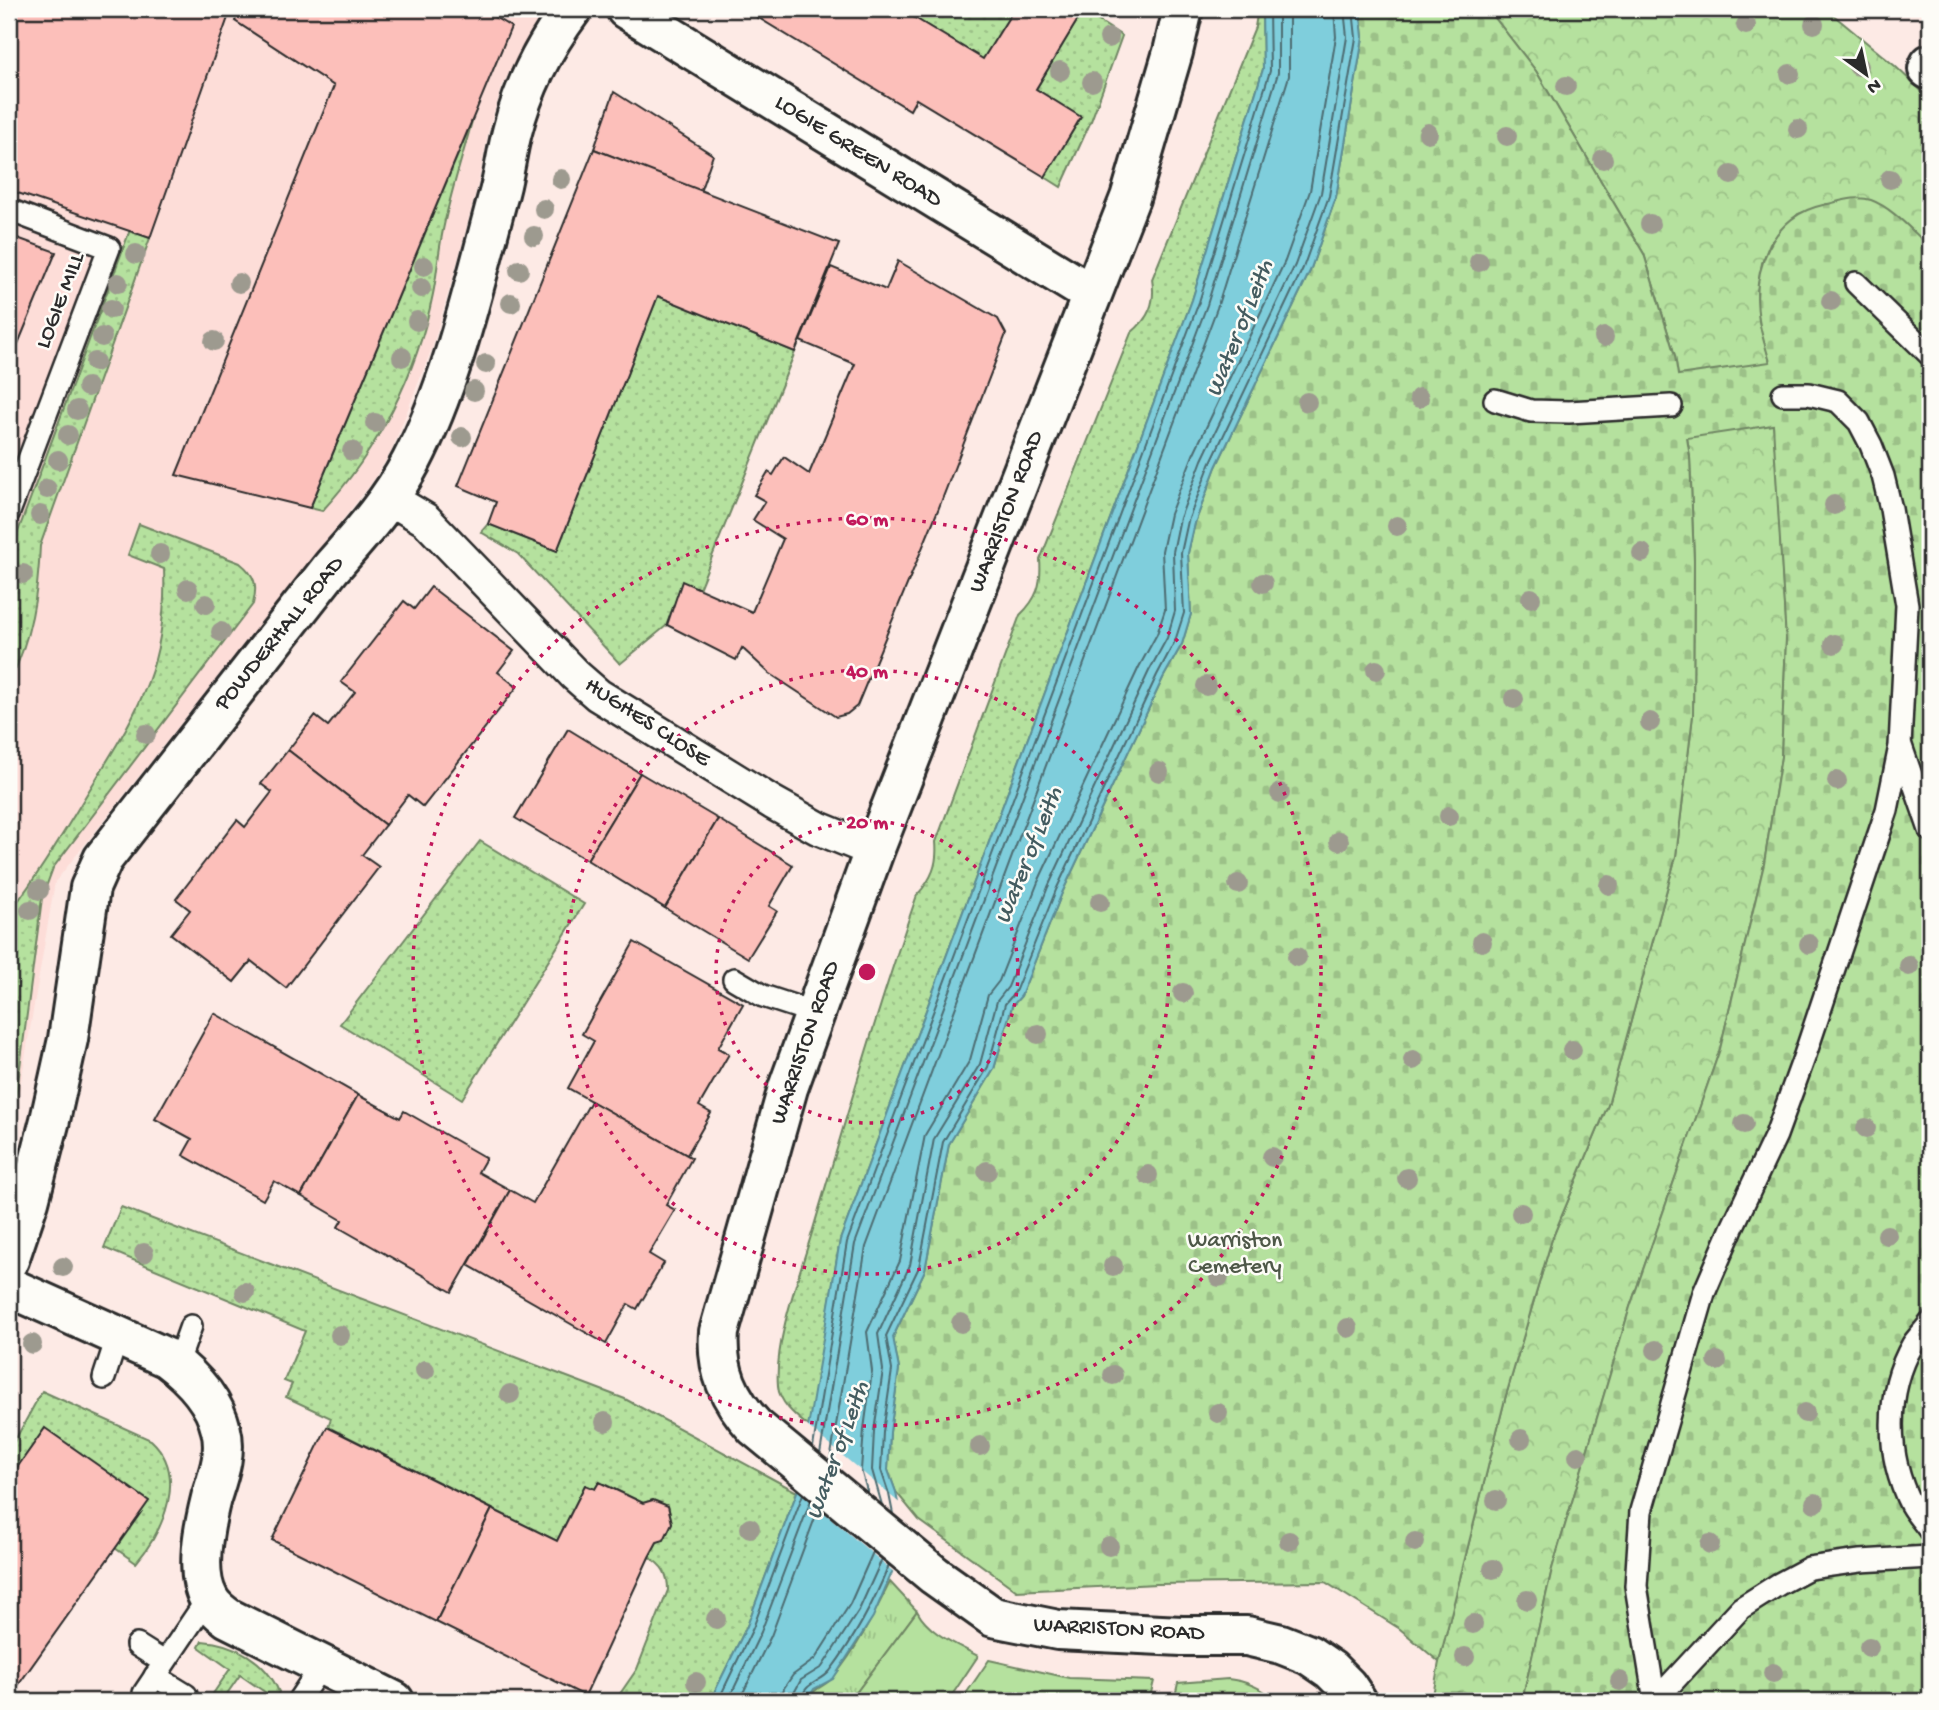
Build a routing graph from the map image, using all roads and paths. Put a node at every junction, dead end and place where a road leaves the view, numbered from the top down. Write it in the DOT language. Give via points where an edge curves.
graph roads {
  1 [pos="572,9"];
  2 [pos="625,9"];
  3 [pos="1183,9"];
  4 [pos="9,210"];
  5 [pos="1856,283"];
  6 [pos="1091,295"];
  7 [pos="1930,355"];
  8 [pos="1783,394"];
  9 [pos="1495,400"];
  10 [pos="1671,406"];
  11 [pos="389,498"];
  12 [pos="9,512"];
  13 [pos="1900,746"];
  14 [pos="1930,830"];
  15 [pos="874,851"];
  16 [pos="734,979"];
  17 [pos="816,1013"];
  18 [pos="9,1259"];
  19 [pos="9,1287"];
  20 [pos="1930,1323"];
  21 [pos="191,1326"];
  22 [pos="118,1335"];
  23 [pos="177,1365"];
  24 [pos="104,1378"];
  25 [pos="1930,1531"];
  26 [pos="1930,1558"];
  27 [pos="208,1598"];
  28 [pos="136,1644"];
  29 [pos="322,1665"];
  30 [pos="154,1677"];
  31 [pos="186,1695"];
  32 [pos="298,1701"];
  33 [pos="394,1701"];
  34 [pos="1357,1701"];
  35 [pos="1656,1701"];
  1 -- 11 [label="street, POWDERHALL ROAD" via="524,92 454,355 411,462"];
  2 -- 6 [label="street, LOGIE GREEN ROAD"];
  3 -- 6 [label="street, WARRISTON ROAD" via="1130,198"];
  4 -- 12 [label="lane, LOGIE MILL" via="109,248"];
  5 -- 7 [label="lane"];
  6 -- 15 [label="street, WARRISTON ROAD"];
  8 -- 13 [label="lane" via="1838,401 1859,422 1883,476 1906,604"];
  9 -- 10 [label="lane" via="1531,411"];
  11 -- 15 [label="street, HUGHES CLOSE" via="426,520 598,695 773,803"];
  11 -- 18 [label="street, POWDERHALL ROAD" via="103,859 90,888 68,1039 50,1120"];
  13 -- 14 [label="lane"];
  13 -- 35 [label="lane" via="1887,810 1805,1055 1776,1135 1704,1293 1641,1511 1636,1586"];
  15 -- 17 [label="street, WARRISTON ROAD"];
  16 -- 17 [label="lane" via="763,996"];
  17 -- 34 [label="street, WARRISTON ROAD" via="788,1088 719,1332 720,1366 746,1417 993,1617 1058,1630 1247,1636 1309,1655 1331,1670"];
  19 -- 22 [label="street"];
  20 -- 25 [label="lane" via="1913,1345 1897,1383 1891,1425 1896,1467 1912,1506"];
  21 -- 23 [label="lane"];
  22 -- 23 [label="street"];
  22 -- 24 [label="lane"];
  23 -- 27 [label="street" via="215,1410 222,1431 222,1459 202,1551"];
  26 -- 35 [label="lane" via="1809,1568 1741,1608"];
  27 -- 29 [label="street" via="228,1618"];
  27 -- 30 [label="lane"];
  28 -- 30 [label="lane"];
  29 -- 32 [label="lane"];
  29 -- 33 [label="street"];
  30 -- 31 [label="lane"];
}
